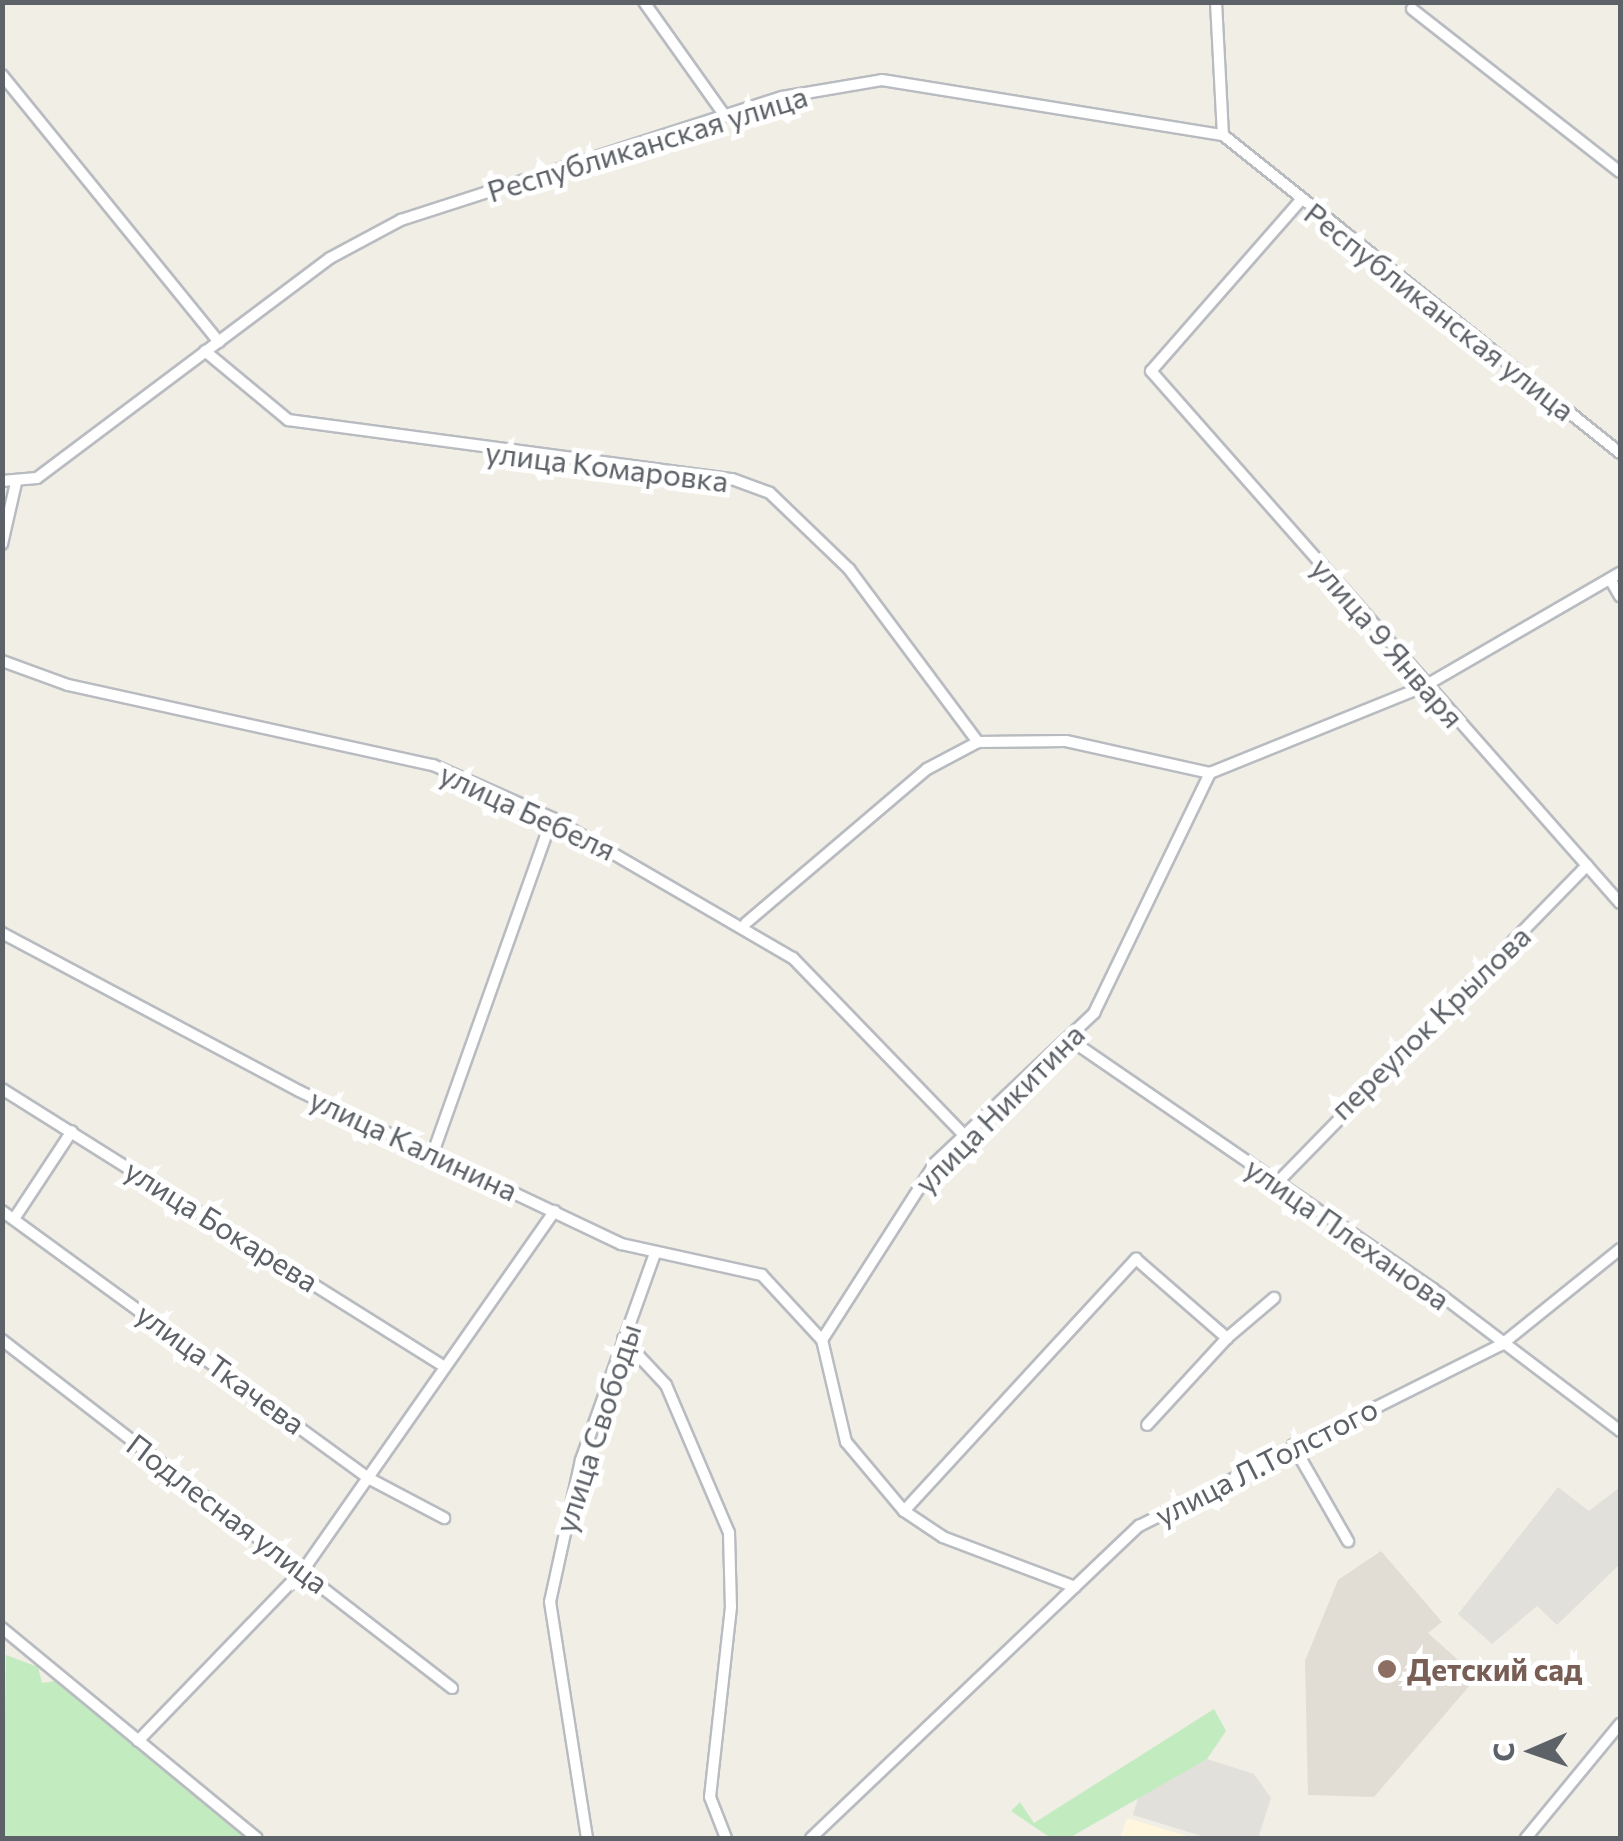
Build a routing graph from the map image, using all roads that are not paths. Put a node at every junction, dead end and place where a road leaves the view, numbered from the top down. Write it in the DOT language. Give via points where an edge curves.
graph roads {
  1 [pos="644,2"];
  2 [pos="1216,2"];
  3 [pos="1412,9"];
  4 [pos="2,75"];
  5 [pos="725,116"];
  6 [pos="1222,135"];
  7 [pos="1620,172"];
  8 [pos="1300,202"];
  9 [pos="218,342"];
  10 [pos="205,351"];
  11 [pos="1620,453"];
  12 [pos="2,481"];
  13 [pos="16,483"];
  14 [pos="2,544"];
  15 [pos="1615,576"];
  16 [pos="1620,596"];
  17 [pos="2,660"];
  18 [pos="1423,687"];
  19 [pos="978,742"];
  20 [pos="1210,774"];
  21 [pos="552,818"];
  22 [pos="1588,865"];
  23 [pos="1620,903"];
  24 [pos="746,923"];
  25 [pos="2,933"];
  26 [pos="1072,1042"];
  27 [pos="2,1088"];
  28 [pos="72,1131"];
  29 [pos="964,1135"];
  30 [pos="434,1150"];
  31 [pos="1277,1183"];
  32 [pos="555,1211"];
  33 [pos="7,1218"];
  34 [pos="1620,1250"];
  35 [pos="654,1256"];
  36 [pos="1274,1298"];
  37 [pos="1227,1338"];
  38 [pos="623,1339"];
  39 [pos="2,1340"];
  40 [pos="822,1340"];
  41 [pos="1501,1345"];
  42 [pos="440,1364"];
  43 [pos="1147,1426"];
  44 [pos="1620,1431"];
  45 [pos="1292,1445"];
  46 [pos="370,1479"];
  47 [pos="904,1511"];
  48 [pos="444,1518"];
  49 [pos="1348,1542"];
  50 [pos="304,1569"];
  51 [pos="1075,1586"];
  52 [pos="5,1635"];
  53 [pos="452,1688"];
  54 [pos="1620,1724"];
  55 [pos="138,1740"];
  56 [pos="257,1838"];
  57 [pos="587,1838"];
  58 [pos="726,1838"];
  59 [pos="811,1838"];
  60 [pos="1526,1838"];
  1 -- 5 [label="street"];
  2 -- 6 [label="street"];
  3 -- 7 [label="street"];
  4 -- 9 [label="street"];
  5 -- 6 [label="street, Республиканская улица" via="834,86 921,82"];
  5 -- 9 [label="street, Республиканская улица" via="401,220 330,258"];
  6 -- 8 [label="street, Республиканская улица"];
  8 -- 11 [label="street, Республиканская улица"];
  8 -- 18 [label="street, улица 9 Января" via="1157,358 1156,381"];
  9 -- 10 [label="street, Республиканская улица"];
  10 -- 13 [label="street, Республиканская улица" via="36,478"];
  10 -- 19 [label="street, улица Комаровка" via="288,420 732,480 770,493 849,569"];
  12 -- 13 [label="street"];
  13 -- 14 [label="street"];
  15 -- 16 [label="street"];
  15 -- 18 [label="street"];
  17 -- 21 [label="street, улица Бебеля" via="83,689 433,765"];
  18 -- 20 [label="street"];
  18 -- 22 [label="street, улица 9 Января"];
  19 -- 20 [label="street" via="1066,741"];
  19 -- 24 [label="street" via="927,769"];
  20 -- 26 [label="street, улица Никитина"];
  21 -- 24 [label="street, улица Бебеля"];
  21 -- 30 [label="street"];
  22 -- 23 [label="street, улица 9 Января"];
  22 -- 31 [label="street, переулок Крылова"];
  24 -- 29 [label="street, улица Бебеля" via="844,1002"];
  25 -- 30 [label="street, улица Калинина" via="299,1091"];
  26 -- 29 [label="street, улица Никитина"];
  26 -- 31 [label="street, улица Плеханова"];
  27 -- 28 [label="street, улица Бокарева"];
  28 -- 33 [label="street"];
  28 -- 42 [label="street, улица Бокарева"];
  29 -- 40 [label="street, улица Никитина" via="910,1195"];
  30 -- 32 [label="street, улица Калинина"];
  31 -- 41 [label="street, улица Плеханова"];
  32 -- 35 [label="street, улица Калинина"];
  32 -- 42 [label="street" via="528,1259"];
  33 -- 46 [label="street, улица Ткачева"];
  34 -- 41 [label="street, улица Л.Толстого"];
  35 -- 38 [label="street, улица Свободы"];
  35 -- 40 [label="street, улица Калинина" via="762,1275"];
  36 -- 37 [label="street"];
  37 -- 43 [label="street"];
  37 -- 47 [label="street" via="1136,1260"];
  38 -- 57 [label="street, улица Свободы" via="580,1460 550,1602"];
  38 -- 58 [label="street" via="666,1385 729,1533 731,1608 710,1797"];
  39 -- 50 [label="street, Подлесная улица"];
  40 -- 47 [label="street" via="846,1442"];
  41 -- 44 [label="street, улица Плеханова"];
  41 -- 45 [label="street, улица Л.Толстого"];
  42 -- 46 [label="street"];
  45 -- 49 [label="street"];
  45 -- 51 [label="street, улица Л.Толстого" via="1139,1526"];
  46 -- 48 [label="street, улица Ткачева"];
  46 -- 50 [label="street"];
  47 -- 51 [label="street" via="943,1536"];
  50 -- 53 [label="street, Подлесная улица"];
  50 -- 55 [label="street"];
  51 -- 59 [label="street, улица Л.Толстого"];
  52 -- 55 [label="street"];
  54 -- 60 [label="street"];
  55 -- 56 [label="street"];
}
